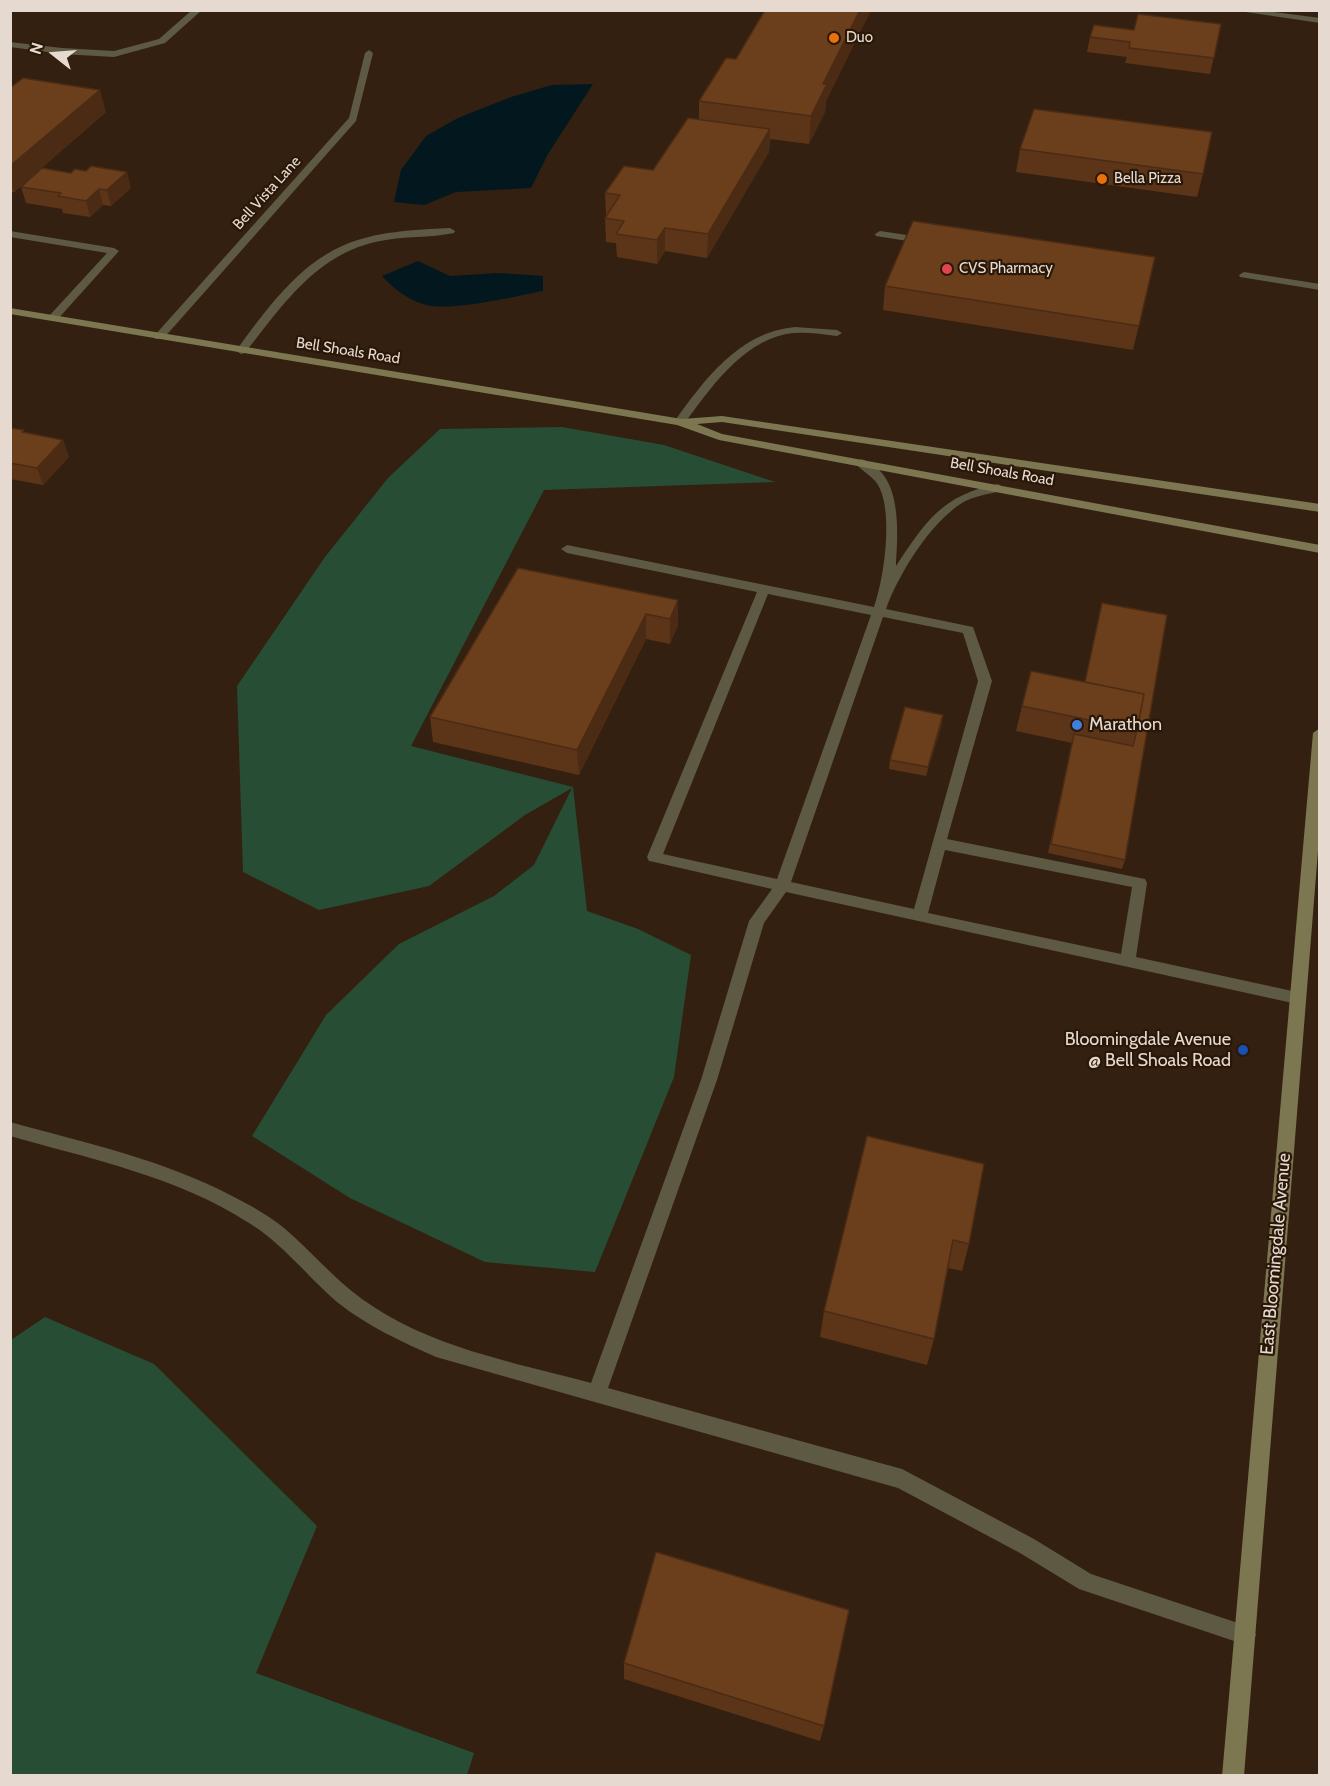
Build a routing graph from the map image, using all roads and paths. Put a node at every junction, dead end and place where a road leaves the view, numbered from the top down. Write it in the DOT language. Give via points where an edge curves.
graph roads {
  1 [pos="198,10"];
  2 [pos="1236,10"];
  3 [pos="1320,21"];
  4 [pos="10,44"];
  5 [pos="369,53"];
  6 [pos="450,231"];
  7 [pos="10,234"];
  8 [pos="880,234"];
  9 [pos="937,242"];
  10 [pos="1244,275"];
  11 [pos="1320,286"];
  12 [pos="10,311"];
  13 [pos="53,318"];
  14 [pos="837,333"];
  15 [pos="159,337"];
  16 [pos="241,351"];
  17 [pos="680,422"];
  18 [pos="861,463"];
  19 [pos="998,488"];
  20 [pos="1320,508"];
  21 [pos="567,549"];
  22 [pos="1320,549"];
  23 [pos="888,586"];
  24 [pos="764,589"];
  25 [pos="879,612"];
  26 [pos="1320,733"];
  27 [pos="939,843"];
  28 [pos="782,886"];
  29 [pos="920,916"];
  30 [pos="1128,962"];
  31 [pos="1297,998"];
  32 [pos="10,1129"];
  33 [pos="596,1394"];
  34 [pos="1246,1635"];
  35 [pos="1233,1776"];
  1 -- 4 [label="street" via="162,41 114,54"];
  2 -- 3 [label="street"];
  5 -- 15 [label="street, Bell Vista Lane" via="353,118"];
  6 -- 16 [label="street" via="381,238 358,244 319,263"];
  7 -- 13 [label="street" via="114,251"];
  8 -- 9 [label="street"];
  10 -- 11 [label="street"];
  12 -- 13 [label="main road, Bell Shoals Road"];
  13 -- 15 [label="main road, Bell Shoals Road"];
  14 -- 17 [label="street" via="783,332 760,339 723,367"];
  15 -- 16 [label="main road, Bell Shoals Road"];
  16 -- 17 [label="main road, Bell Shoals Road"];
  17 -- 18 [label="main road, Bell Shoals Road" via="719,437"];
  17 -- 20 [label="main road, Bell Shoals Road" via="722,419"];
  18 -- 19 [label="main road, Bell Shoals Road"];
  18 -- 23 [label="street" via="887,493 891,531"];
  19 -- 22 [label="main road, Bell Shoals Road"];
  19 -- 23 [label="street" via="952,504"];
  21 -- 24 [label="street"];
  23 -- 25 [label="street"];
  24 -- 25 [label="street"];
  24 -- 28 [label="street" via="654,857"];
  25 -- 27 [label="street" via="968,630 985,681"];
  25 -- 28 [label="street"];
  26 -- 31 [label="main road, East Bloomingdale Avenue"];
  27 -- 29 [label="street"];
  27 -- 30 [label="street" via="1140,883"];
  28 -- 29 [label="street"];
  28 -- 33 [label="street" via="757,921 709,1080"];
  29 -- 30 [label="street"];
  30 -- 31 [label="street"];
  31 -- 34 [label="main road, East Bloomingdale Avenue"];
  32 -- 33 [label="street" via="169,1175 217,1196 256,1218 345,1296 393,1329 443,1351"];
  33 -- 34 [label="street" via="902,1479 1086,1582"];
  34 -- 35 [label="main road, East Bloomingdale Avenue"];
}
